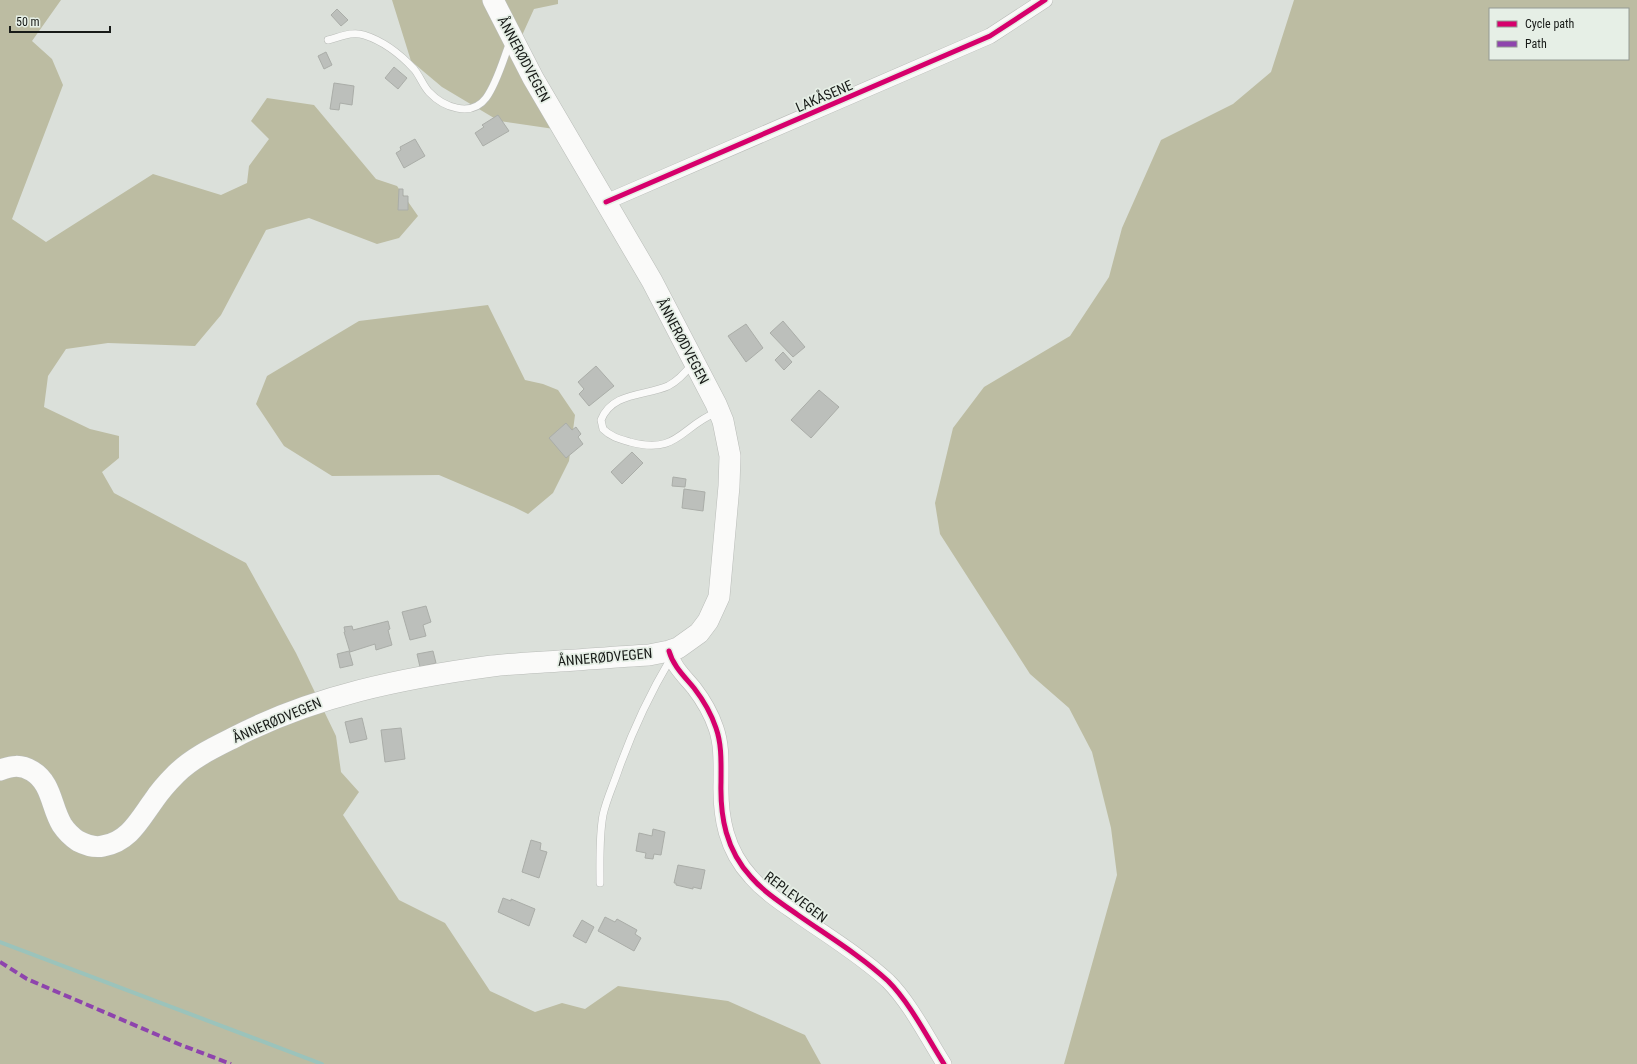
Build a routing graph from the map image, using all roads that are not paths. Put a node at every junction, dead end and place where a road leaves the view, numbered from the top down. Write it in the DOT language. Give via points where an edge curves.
graph roads {
  1 [pos="493,0"];
  2 [pos="1045,0"];
  3 [pos="512,37"];
  4 [pos="328,40"];
  5 [pos="606,202"];
  6 [pos="694,362"];
  7 [pos="719,412"];
  8 [pos="670,654"];
  9 [pos="0,770"];
  10 [pos="600,882"];
  11 [pos="944,1064"];
  1 -- 3 [label="main road, ÅNNERØDVEGEN"];
  2 -- 5 [label="street, LAKÅSENE" via="990,36"];
  3 -- 4 [label="lane" via="494,84 486,97 478,106 466,109 454,108 436,99 414,70 380,42 363,34 350,33"];
  3 -- 5 [label="main road, ÅNNERØDVEGEN"];
  5 -- 6 [label="main road, ÅNNERØDVEGEN" via="652,281"];
  6 -- 7 [label="main road, ÅNNERØDVEGEN"];
  6 -- 7 [label="lane" via="685,373 669,385 630,396 609,408 601,420 603,429 621,440 661,445 674,441 703,419"];
  7 -- 8 [label="main road, ÅNNERØDVEGEN" via="730,456 719,597 708,621 699,633"];
  8 -- 9 [label="main road, ÅNNERØDVEGEN" via="494,666 447,673 356,691 290,711 234,737 190,762 175,775 135,828 116,842 103,846 91,846 81,842 63,827 45,782 38,775 24,766"];
  8 -- 10 [label="lane" via="637,723 605,809 600,852"];
  8 -- 11 [label="street, REPLEVEGEN" via="706,705 717,729 721,752 722,819 738,860 768,894 854,954 888,982 905,1002"];
}
